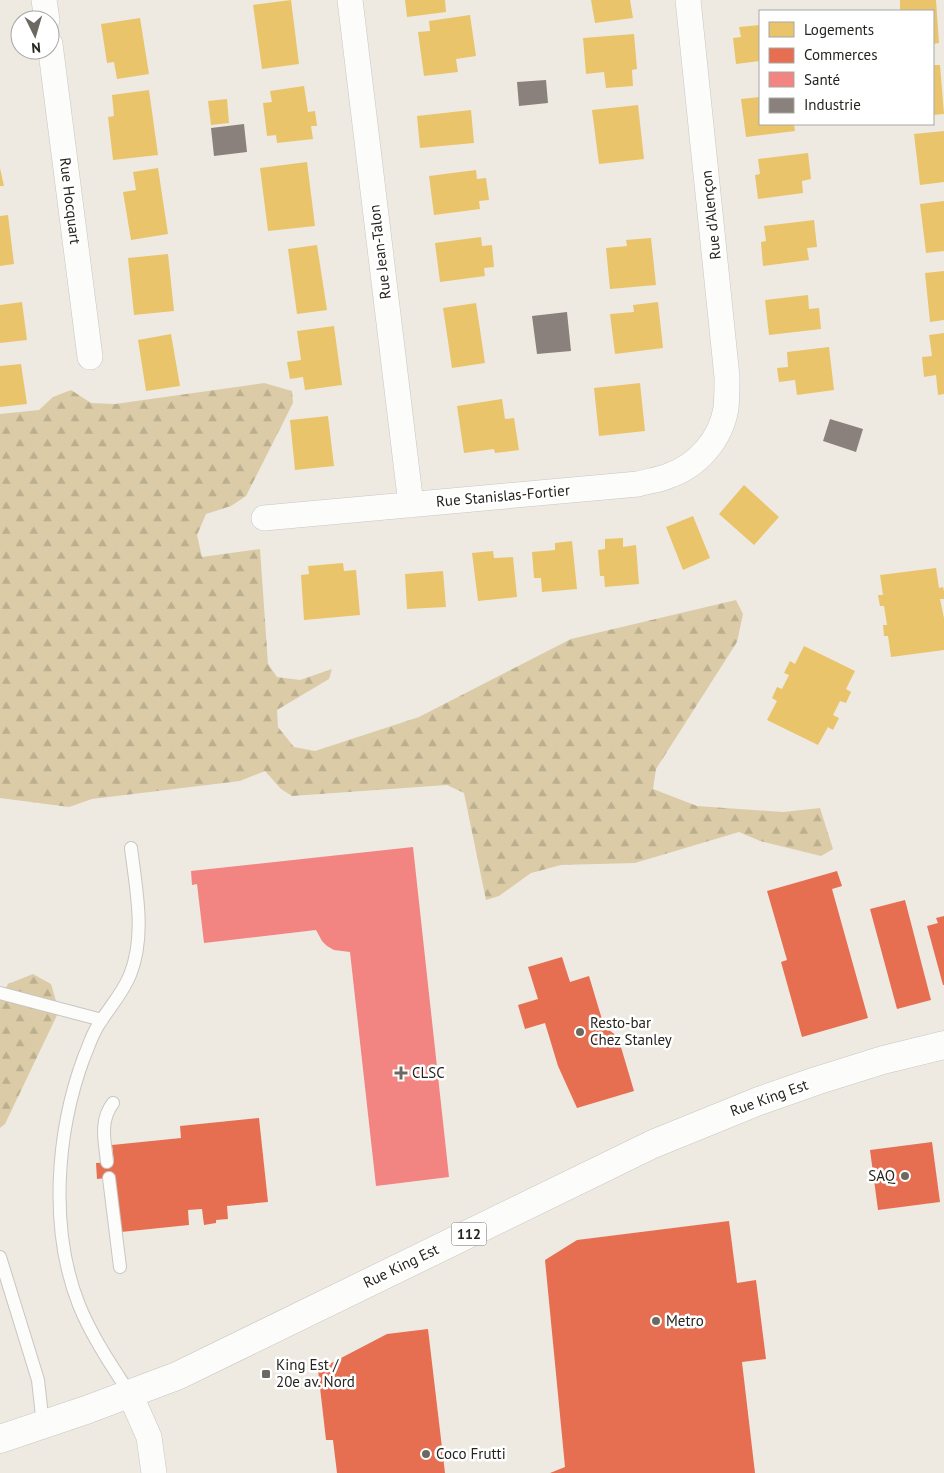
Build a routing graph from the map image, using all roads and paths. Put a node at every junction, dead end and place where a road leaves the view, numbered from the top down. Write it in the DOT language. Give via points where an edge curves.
graph roads {
  1 [pos="350,0"];
  2 [pos="688,0"];
  3 [pos="52,60"];
  4 [pos="90,357"];
  5 [pos="721,429"];
  6 [pos="411,505"];
  7 [pos="264,518"];
  8 [pos="131,848"];
  9 [pos="0,994"];
  10 [pos="102,1020"];
  11 [pos="944,1045"];
  12 [pos="113,1103"];
  13 [pos="107,1162"];
  14 [pos="109,1178"];
  15 [pos="0,1257"];
  16 [pos="120,1267"];
  17 [pos="130,1394"];
  18 [pos="43,1425"];
  19 [pos="0,1439"];
  20 [pos="154,1473"];
  1 -- 6 [label="street, Rue Jean-Talon"];
  2 -- 5 [label="street, Rue d'Alençon" via="727,377 726,408"];
  3 -- 4 [label="street, Rue Hocquart"];
  5 -- 6 [label="street, Rue Stanislas-Fortier" via="694,462 668,476 638,484"];
  6 -- 7 [label="street, Rue Stanislas-Fortier"];
  8 -- 10 [label="lane" via="138,911 135,957 124,987"];
  9 -- 10 [label="lane"];
  10 -- 17 [label="lane" via="84,1059 68,1108 62,1142 62,1232 69,1273 80,1306 111,1366"];
  11 -- 17 [label="main road, Rue King Est / 112" via="807,1084 653,1144 192,1368"];
  12 -- 13 [label="lane" via="104,1120"];
  14 -- 16 [label="lane"];
  15 -- 18 [label="lane" via="38,1380"];
  17 -- 18 [label="main road, Rue King Est / 112"];
  17 -- 20 [label="street" via="149,1437"];
  18 -- 19 [label="main road, Rue King Est / 112"];
}
